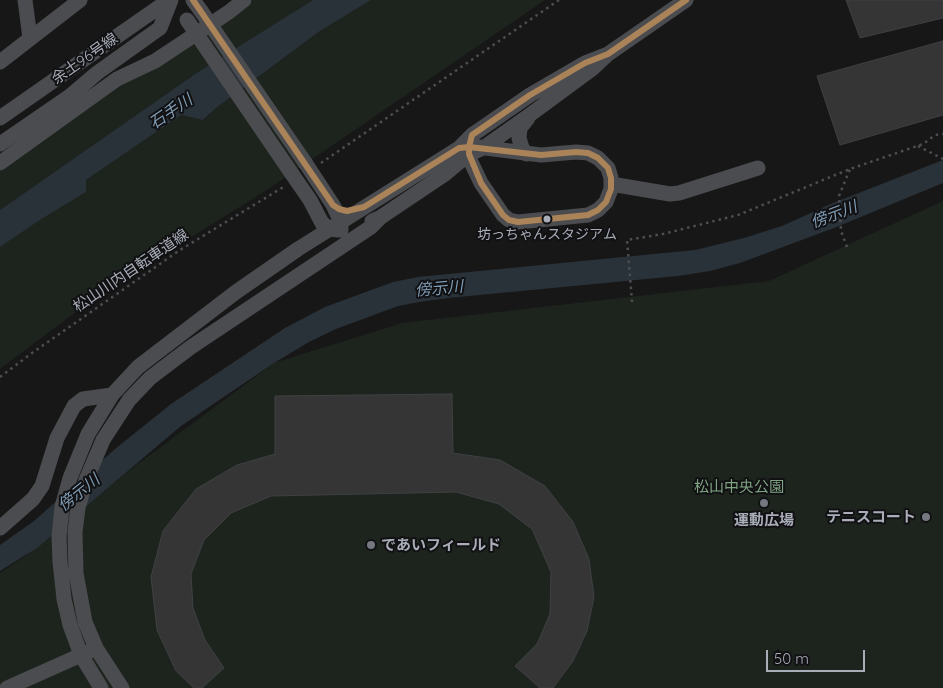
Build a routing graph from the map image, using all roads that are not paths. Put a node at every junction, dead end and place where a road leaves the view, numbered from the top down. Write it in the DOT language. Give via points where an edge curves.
graph roads {
  1 [pos="25,0"];
  2 [pos="80,0"];
  3 [pos="171,0"];
  4 [pos="244,0"];
  5 [pos="686,0"];
  6 [pos="197,5"];
  7 [pos="30,38"];
  8 [pos="608,54"];
  9 [pos="0,62"];
  10 [pos="531,114"];
  11 [pos="0,118"];
  12 [pos="0,144"];
  13 [pos="470,146"];
  14 [pos="526,154"];
  15 [pos="0,163"];
  16 [pos="758,168"];
  17 [pos="445,174"];
  18 [pos="481,183"];
  19 [pos="611,184"];
  20 [pos="310,200"];
  21 [pos="333,205"];
  22 [pos="364,208"];
  23 [pos="381,217"];
  24 [pos="338,227"];
  25 [pos="298,248"];
  26 [pos="334,250"];
  27 [pos="112,395"];
  28 [pos="0,528"];
  29 [pos="96,648"];
  30 [pos="80,655"];
  31 [pos="21,685"];
  32 [pos="7,688"];
  33 [pos="101,688"];
  34 [pos="122,688"];
  1 -- 7 [label="street"];
  2 -- 7 [label="street"];
  3 -- 11 [label="street, 余土96号線"];
  3 -- 12 [label="street" via="160,28"];
  3 -- 20 [label="street, bridge"];
  4 -- 15 [label="street" via="155,61 117,78"];
  5 -- 8 [label="street"];
  6 -- 21 [label="street, bridge"];
  7 -- 9 [label="street"];
  8 -- 10 [label="street"];
  8 -- 13 [label="street" via="585,63 530,95"];
  10 -- 13 [label="street"];
  10 -- 14 [label="street" via="520,128 519,138"];
  13 -- 14 [label="street"];
  13 -- 17 [label="street"];
  13 -- 18 [label="street"];
  13 -- 22 [label="street"];
  14 -- 19 [label="street" via="588,153 608,168"];
  16 -- 19 [label="street" via="680,193"];
  17 -- 18 [label="street" via="458,170"];
  17 -- 23 [label="street"];
  18 -- 19 [label="street" via="503,215 518,222 588,215 606,202"];
  20 -- 24 [label="street" via="322,224"];
  20 -- 25 [label="street" via="313,226"];
  21 -- 22 [label="street" via="347,211"];
  21 -- 24 [label="street"];
  22 -- 24 [label="street"];
  23 -- 24 [label="street" via="357,228"];
  23 -- 26 [label="street"];
  24 -- 25 [label="street"];
  24 -- 26 [label="street"];
  25 -- 27 [label="street" via="138,367"];
  26 -- 29 [label="street" via="150,378 129,400 102,440 86,480 75,532 79,594 85,622"];
  27 -- 28 [label="street" via="82,399 74,406 57,438 42,486 33,499"];
  27 -- 30 [label="street" via="88,434 62,507 59,536 64,599"];
  29 -- 30 [label="street"];
  29 -- 34 [label="street"];
  30 -- 31 [label="street"];
  30 -- 33 [label="street"];
  31 -- 32 [label="street"];
}
